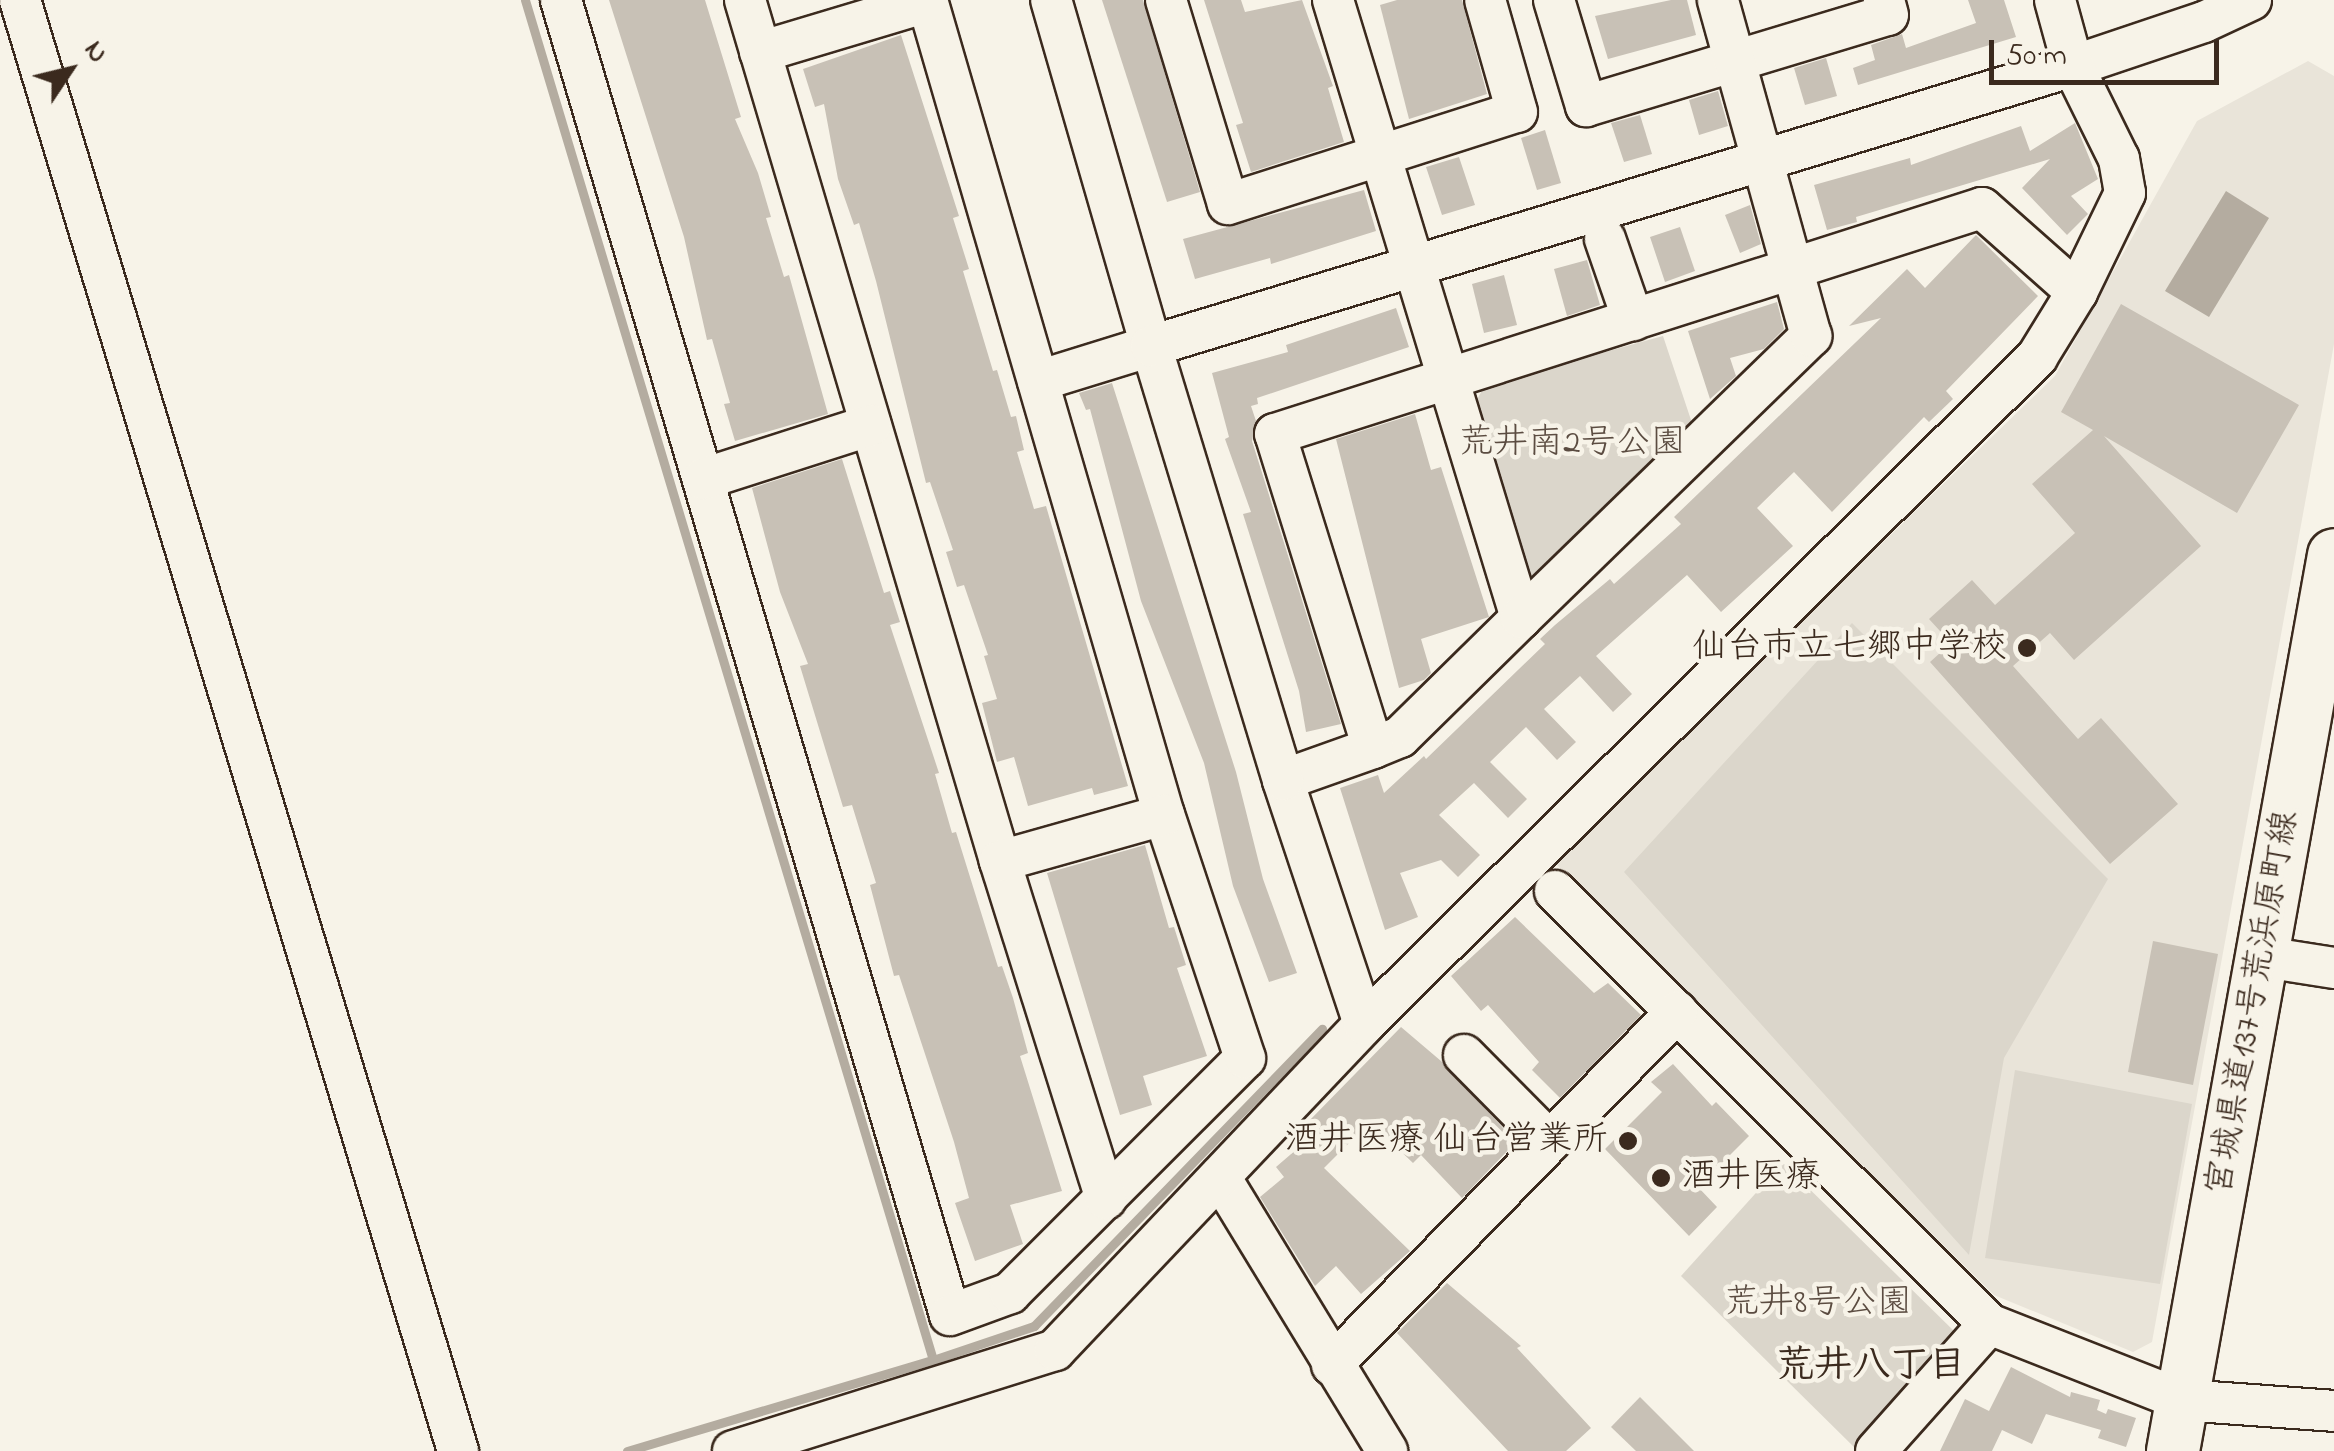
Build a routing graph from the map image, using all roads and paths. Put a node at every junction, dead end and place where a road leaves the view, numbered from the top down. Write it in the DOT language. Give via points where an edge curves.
graph roads {
  1 [pos="20,0"];
  2 [pos="561,0"];
  3 [pos="745,0"];
  4 [pos="1051,0"];
  5 [pos="1166,0"];
  6 [pos="1334,0"];
  7 [pos="1485,0"];
  8 [pos="1554,0"];
  9 [pos="1718,0"];
  10 [pos="1884,0"];
  11 [pos="2055,0"];
  12 [pos="2251,0"];
  13 [pos="927,1"];
  14 [pos="760,52"];
  15 [pos="1736,62"];
  16 [pos="2074,66"];
  17 [pos="1379,156"];
  18 [pos="1764,161"];
  19 [pos="1606,239"];
  20 [pos="1414,266"];
  21 [pos="1792,268"];
  22 [pos="2076,292"];
  23 [pos="1633,320"];
  24 [pos="1152,346"];
  25 [pos="1446,377"];
  26 [pos="1038,381"];
  27 [pos="871,425"];
  28 [pos="703,480"];
  29 [pos="2334,555"];
  30 [pos="1522,618"];
  31 [pos="1373,748"];
  32 [pos="1282,780"];
  33 [pos="1164,815"];
  34 [pos="1000,861"];
  35 [pos="1555,891"];
  36 [pos="2264,956"];
  37 [pos="2334,968"];
  38 [pos="1677,1012"];
  39 [pos="1364,1024"];
  40 [pos="1464,1055"];
  41 [pos="1550,1142"];
  42 [pos="1220,1177"];
  43 [pos="1106,1199"];
  44 [pos="1989,1324"];
  45 [pos="1332,1365"];
  46 [pos="2182,1400"];
  47 [pos="2334,1412"];
  48 [pos="458,1451"];
  49 [pos="733,1451"];
  50 [pos="1387,1451"];
  51 [pos="1876,1451"];
  52 [pos="2173,1451"];
  1 -- 48 [label="street"];
  2 -- 28 [label="street"];
  3 -- 14 [label="street"];
  4 -- 24 [label="street"];
  5 -- 17 [label="street" via="1228,204"];
  6 -- 17 [label="street"];
  7 -- 17 [label="street" via="1517,112"];
  8 -- 15 [label="street" via="1586,106"];
  9 -- 15 [label="street"];
  10 -- 15 [label="street" via="1888,15"];
  11 -- 16 [label="street"];
  12 -- 16 [label="street"];
  13 -- 14 [label="street"];
  13 -- 26 [label="street"];
  14 -- 27 [label="street"];
  15 -- 18 [label="street"];
  16 -- 18 [label="street"];
  16 -- 22 [label="street" via="2119,158 2124,192"];
  17 -- 20 [label="street"];
  18 -- 20 [label="street"];
  18 -- 21 [label="street"];
  19 -- 23 [label="street"];
  20 -- 24 [label="street"];
  20 -- 25 [label="street"];
  21 -- 22 [label="street" via="1982,208"];
  21 -- 23 [label="street"];
  21 -- 30 [label="street" via="1812,336"];
  22 -- 39 [label="street" via="2037,357"];
  23 -- 25 [label="street"];
  24 -- 26 [label="street"];
  24 -- 32 [label="street"];
  25 -- 30 [label="street"];
  25 -- 31 [label="street" via="1275,434"];
  26 -- 33 [label="street"];
  27 -- 28 [label="street"];
  27 -- 34 [label="street"];
  28 -- 43 [label="street" via="950,1316 1010,1293"];
  29 -- 36 [label="main road, 宮城県道137号荒浜原町線"];
  30 -- 31 [label="street" via="1400,737"];
  31 -- 32 [label="street"];
  32 -- 39 [label="street"];
  33 -- 34 [label="street"];
  33 -- 43 [label="street" via="1245,1058"];
  34 -- 43 [label="street"];
  35 -- 38 [label="street"];
  36 -- 37 [label="street"];
  36 -- 46 [label="main road, 宮城県道137号荒浜原町線"];
  38 -- 41 [label="street"];
  38 -- 44 [label="street"];
  39 -- 42 [label="street"];
  40 -- 41 [label="street"];
  41 -- 45 [label="street"];
  42 -- 45 [label="street"];
  42 -- 49 [label="street" via="1055,1350"];
  44 -- 46 [label="street"];
  44 -- 51 [label="street"];
  45 -- 50 [label="street"];
  46 -- 47 [label="street"];
  46 -- 52 [label="main road, 宮城県道137号荒浜原町線"];
}
